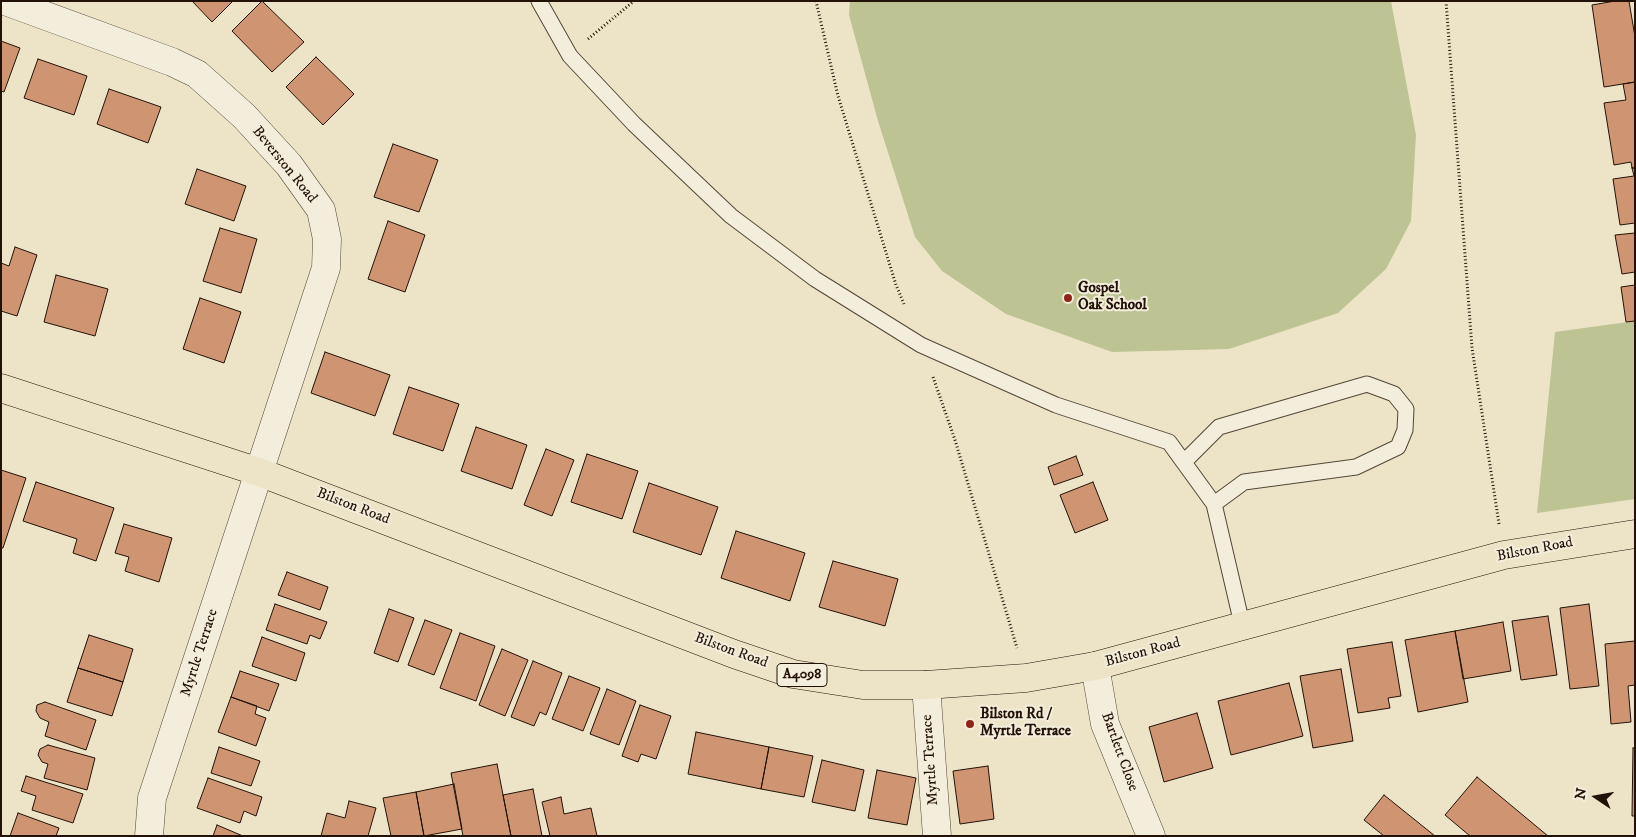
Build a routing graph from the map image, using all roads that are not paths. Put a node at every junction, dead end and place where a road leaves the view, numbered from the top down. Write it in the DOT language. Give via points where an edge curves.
graph roads {
  1 [pos="5,1"];
  2 [pos="538,1"];
  3 [pos="1,388"];
  4 [pos="1184,462"];
  5 [pos="259,472"];
  6 [pos="1214,504"];
  7 [pos="1635,534"];
  8 [pos="1242,624"];
  9 [pos="1095,666"];
  10 [pos="926,685"];
  11 [pos="149,836"];
  12 [pos="936,836"];
  13 [pos="1151,836"];
  1 -- 5 [label="street, Beverston Road" via="197,74 244,116 289,165 321,210 327,239 326,268"];
  2 -- 4 [label="lane" via="570,56 634,124 731,216 815,279 921,345 1056,405 1169,442"];
  3 -- 5 [label="main road, Bilston Road / A4098"];
  4 -- 6 [label="lane"];
  4 -- 6 [label="lane" via="1219,427 1367,384 1394,394 1406,409 1405,430 1398,447 1356,468 1244,482"];
  5 -- 10 [label="main road, Bilston Road / A4098" via="793,674 862,685"];
  5 -- 11 [label="street, Myrtle Terrace" via="152,798"];
  6 -- 8 [label="lane"];
  7 -- 8 [label="main road, Bilston Road / A4098" via="1504,555"];
  8 -- 9 [label="main road, Bilston Road / A4098" via="1161,650"];
  9 -- 10 [label="main road, Bilston Road / A4098" via="1026,678"];
  9 -- 13 [label="street, Bartlett Close" via="1105,724"];
  10 -- 12 [label="street, Myrtle Terrace"];
}
